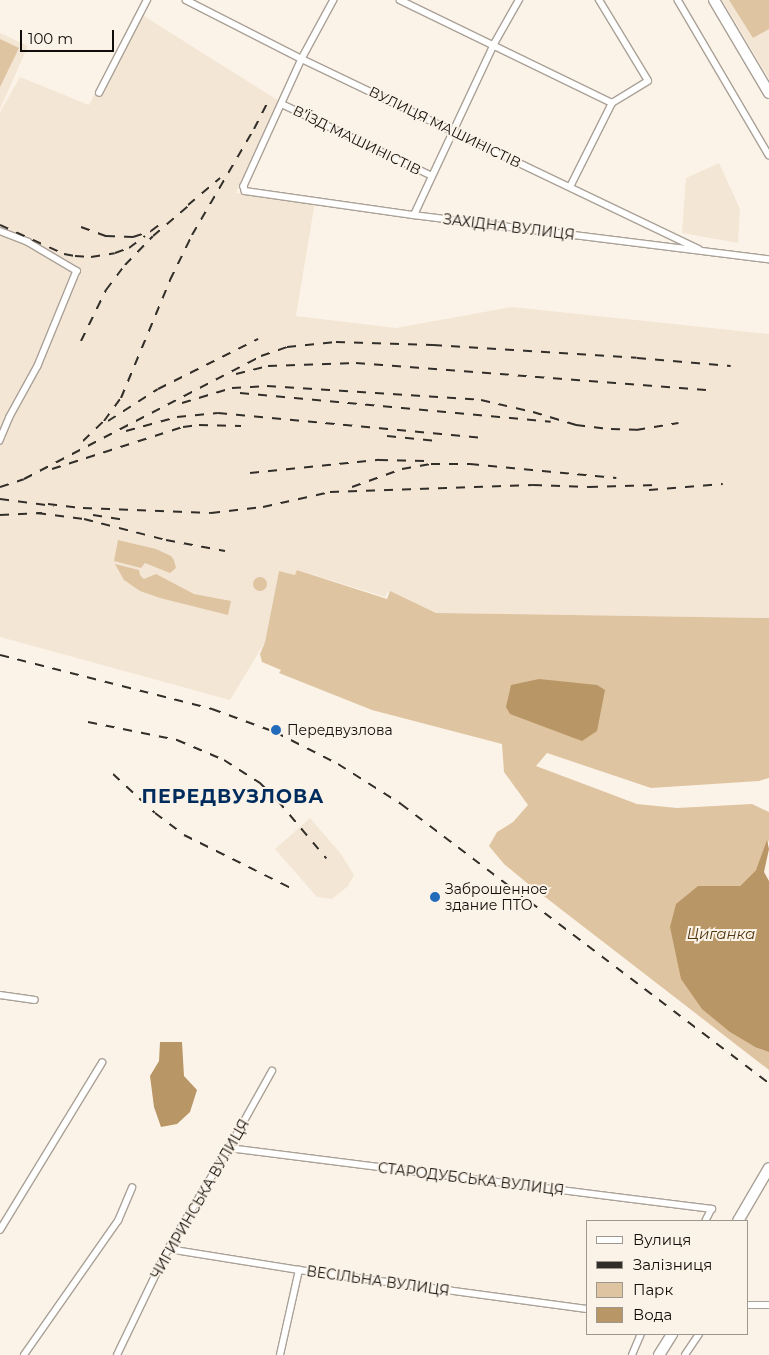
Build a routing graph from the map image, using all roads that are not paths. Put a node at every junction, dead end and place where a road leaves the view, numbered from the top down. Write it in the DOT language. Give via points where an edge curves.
graph roads {
  1 [pos="147,0"];
  2 [pos="186,0"];
  3 [pos="334,0"];
  4 [pos="400,0"];
  5 [pos="519,0"];
  6 [pos="599,0"];
  7 [pos="678,0"];
  8 [pos="714,0"];
  9 [pos="494,44"];
  10 [pos="302,59"];
  11 [pos="99,93"];
  12 [pos="769,93"];
  13 [pos="612,103"];
  14 [pos="282,104"];
  15 [pos="454,130"];
  16 [pos="769,155"];
  17 [pos="432,176"];
  18 [pos="570,187"];
  19 [pos="414,215"];
  20 [pos="0,231"];
  21 [pos="705,252"];
  22 [pos="769,259"];
  23 [pos="0,441"];
  24 [pos="0,995"];
  25 [pos="35,1000"];
  26 [pos="102,1063"];
  27 [pos="272,1071"];
  28 [pos="230,1148"];
  29 [pos="769,1168"];
  30 [pos="132,1188"];
  31 [pos="706,1220"];
  32 [pos="739,1220"];
  33 [pos="0,1230"];
  34 [pos="168,1250"];
  35 [pos="300,1270"];
  36 [pos="769,1305"];
  37 [pos="749,1306"];
  38 [pos="586,1309"];
  39 [pos="641,1335"];
  40 [pos="671,1335"];
  41 [pos="698,1335"];
  42 [pos="24,1355"];
  43 [pos="117,1355"];
  44 [pos="280,1355"];
  45 [pos="632,1355"];
  46 [pos="660,1355"];
  47 [pos="685,1355"];
  1 -- 11 [label="street"];
  2 -- 10 [label="street, ВУЛИЦЯ МАШИНІСТІВ"];
  3 -- 10 [label="street"];
  4 -- 9 [label="street"];
  5 -- 9 [label="street"];
  6 -- 13 [label="street" via="648,81"];
  7 -- 16 [label="street"];
  8 -- 12 [label="highway"];
  9 -- 13 [label="street"];
  9 -- 15 [label="street"];
  10 -- 14 [label="street"];
  10 -- 15 [label="street, ВУЛИЦЯ МАШИНІСТІВ"];
  13 -- 18 [label="street"];
  14 -- 17 [label="street, В’ЇЗД МАШИНІСТІВ"];
  14 -- 19 [label="street, ЗАХІДНА ВУЛИЦЯ" via="244,186 245,191"];
  15 -- 17 [label="street"];
  15 -- 18 [label="street, ВУЛИЦЯ МАШИНІСТІВ"];
  17 -- 19 [label="street"];
  18 -- 21 [label="street, ВУЛИЦЯ МАШИНІСТІВ"];
  19 -- 21 [label="street, ЗАХІДНА ВУЛИЦЯ"];
  20 -- 23 [label="street" via="28,242 77,271 38,366"];
  21 -- 22 [label="street, ЗАХІДНА ВУЛИЦЯ"];
  24 -- 25 [label="street"];
  26 -- 33 [label="street"];
  27 -- 28 [label="street, ЧИГИРИНСЬКА ВУЛИЦЯ"];
  28 -- 31 [label="street, СТАРОДУБСЬКА ВУЛИЦЯ" via="712,1209"];
  28 -- 34 [label="street, ЧИГИРИНСЬКА ВУЛИЦЯ"];
  29 -- 32 [label="highway"];
  30 -- 42 [label="street" via="118,1221"];
  34 -- 35 [label="street, ВЕСІЛЬНА ВУЛИЦЯ"];
  34 -- 43 [label="street, ЧИГИРИНСЬКА ВУЛИЦЯ"];
  35 -- 38 [label="street, ВЕСІЛЬНА ВУЛИЦЯ"];
  35 -- 44 [label="street"];
  36 -- 37 [label="street"];
  39 -- 45 [label="street"];
  40 -- 46 [label="highway"];
  41 -- 47 [label="street"];
}
